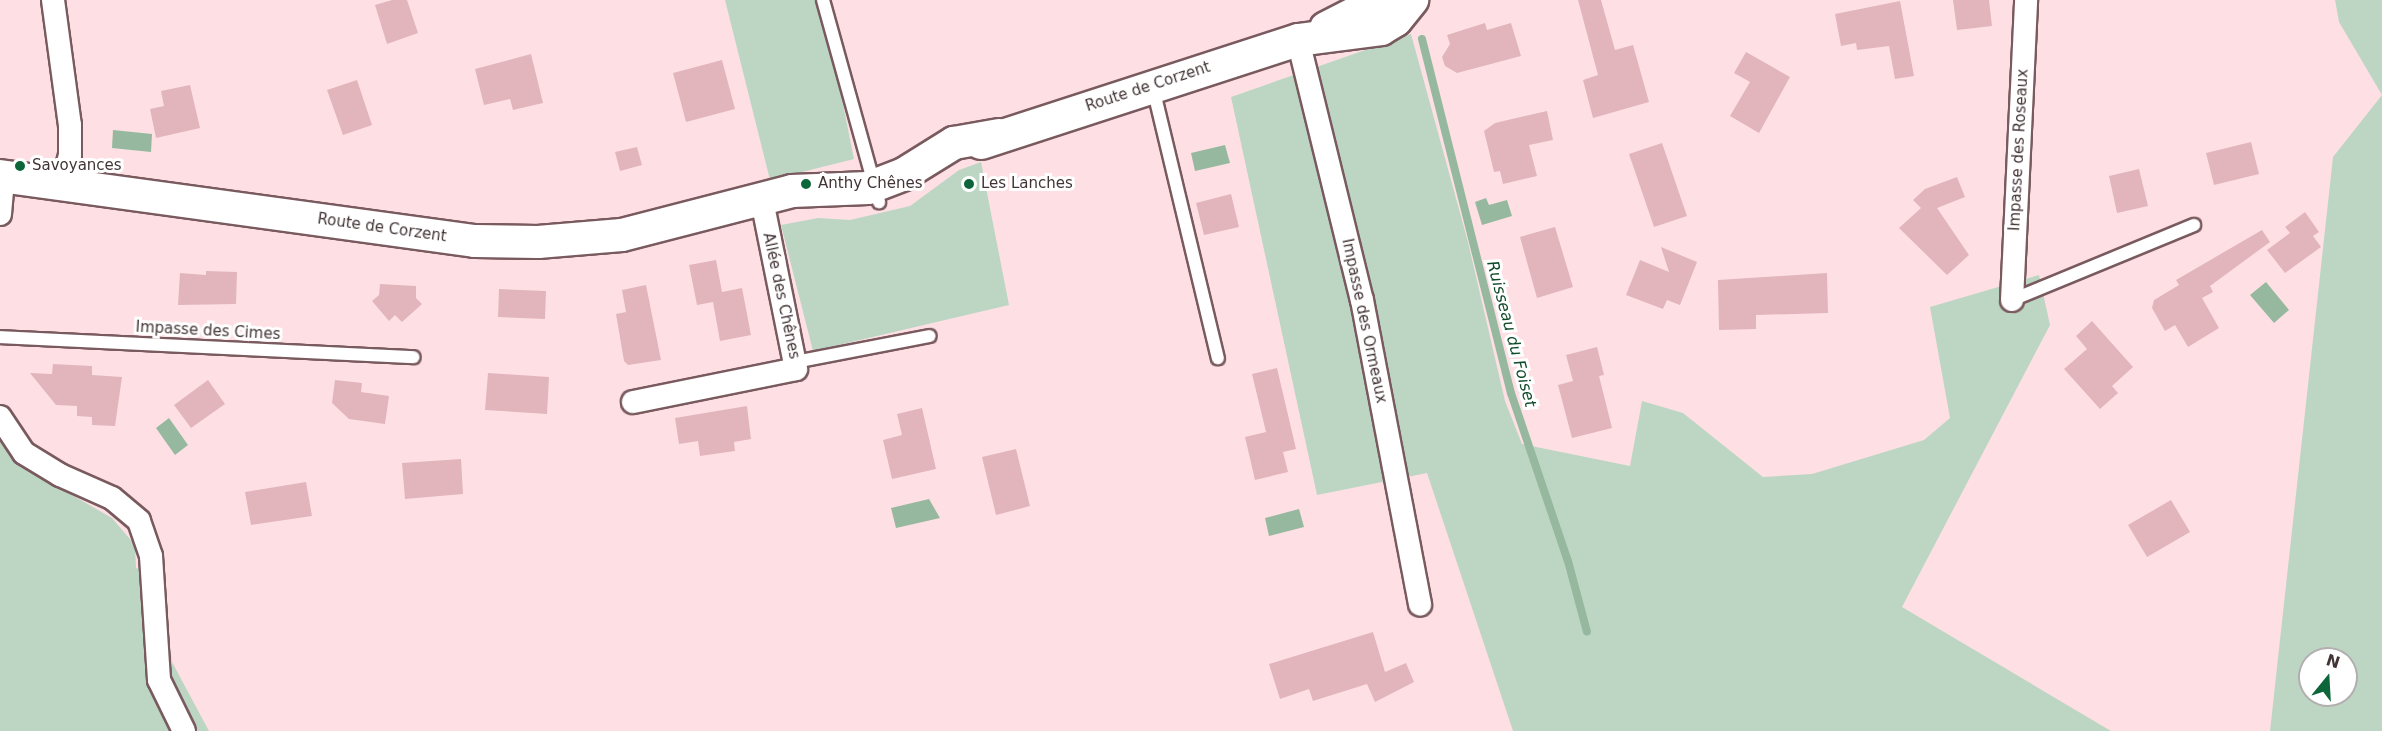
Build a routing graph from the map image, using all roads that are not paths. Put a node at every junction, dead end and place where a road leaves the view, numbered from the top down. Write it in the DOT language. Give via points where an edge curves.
graph roads {
  1 [pos="53,0"];
  2 [pos="823,0"];
  3 [pos="1381,0"];
  4 [pos="1412,0"];
  5 [pos="2026,0"];
  6 [pos="1298,40"];
  7 [pos="1153,86"];
  8 [pos="1,177"];
  9 [pos="62,184"];
  10 [pos="877,194"];
  11 [pos="762,200"];
  12 [pos="0,214"];
  13 [pos="2194,225"];
  14 [pos="2012,300"];
  15 [pos="0,336"];
  16 [pos="930,336"];
  17 [pos="414,357"];
  18 [pos="1218,358"];
  19 [pos="795,362"];
  20 [pos="633,402"];
  21 [pos="0,417"];
  22 [pos="1419,605"];
  23 [pos="184,731"];
  1 -- 9 [label="street" via="70,124 70,155"];
  2 -- 10 [label="lane"];
  3 -- 6 [label="street, Route de Corzent"];
  4 -- 6 [label="street, Route de Corzent" via="1396,20 1381,28"];
  5 -- 14 [label="street, Impasse des Roseaux"];
  6 -- 7 [label="street, Route de Corzent"];
  6 -- 22 [label="street, Impasse des Ormeaux" via="1362,300"];
  7 -- 10 [label="street, Route de Corzent" via="999,135 954,143"];
  7 -- 18 [label="lane"];
  8 -- 9 [label="street, Route de Corzent"];
  8 -- 12 [label="street"];
  9 -- 11 [label="street, Route de Corzent" via="506,243 622,235"];
  10 -- 11 [label="street, Route de Corzent" via="792,191"];
  11 -- 19 [label="street, Allée des Chênes"];
  13 -- 14 [label="lane"];
  15 -- 17 [label="lane, Impasse des Cimes"];
  16 -- 19 [label="lane"];
  19 -- 20 [label="street, Allée des Chênes" via="796,369"];
  21 -- 23 [label="street" via="24,453 60,475 112,498 139,521 151,556 159,680"];
}
